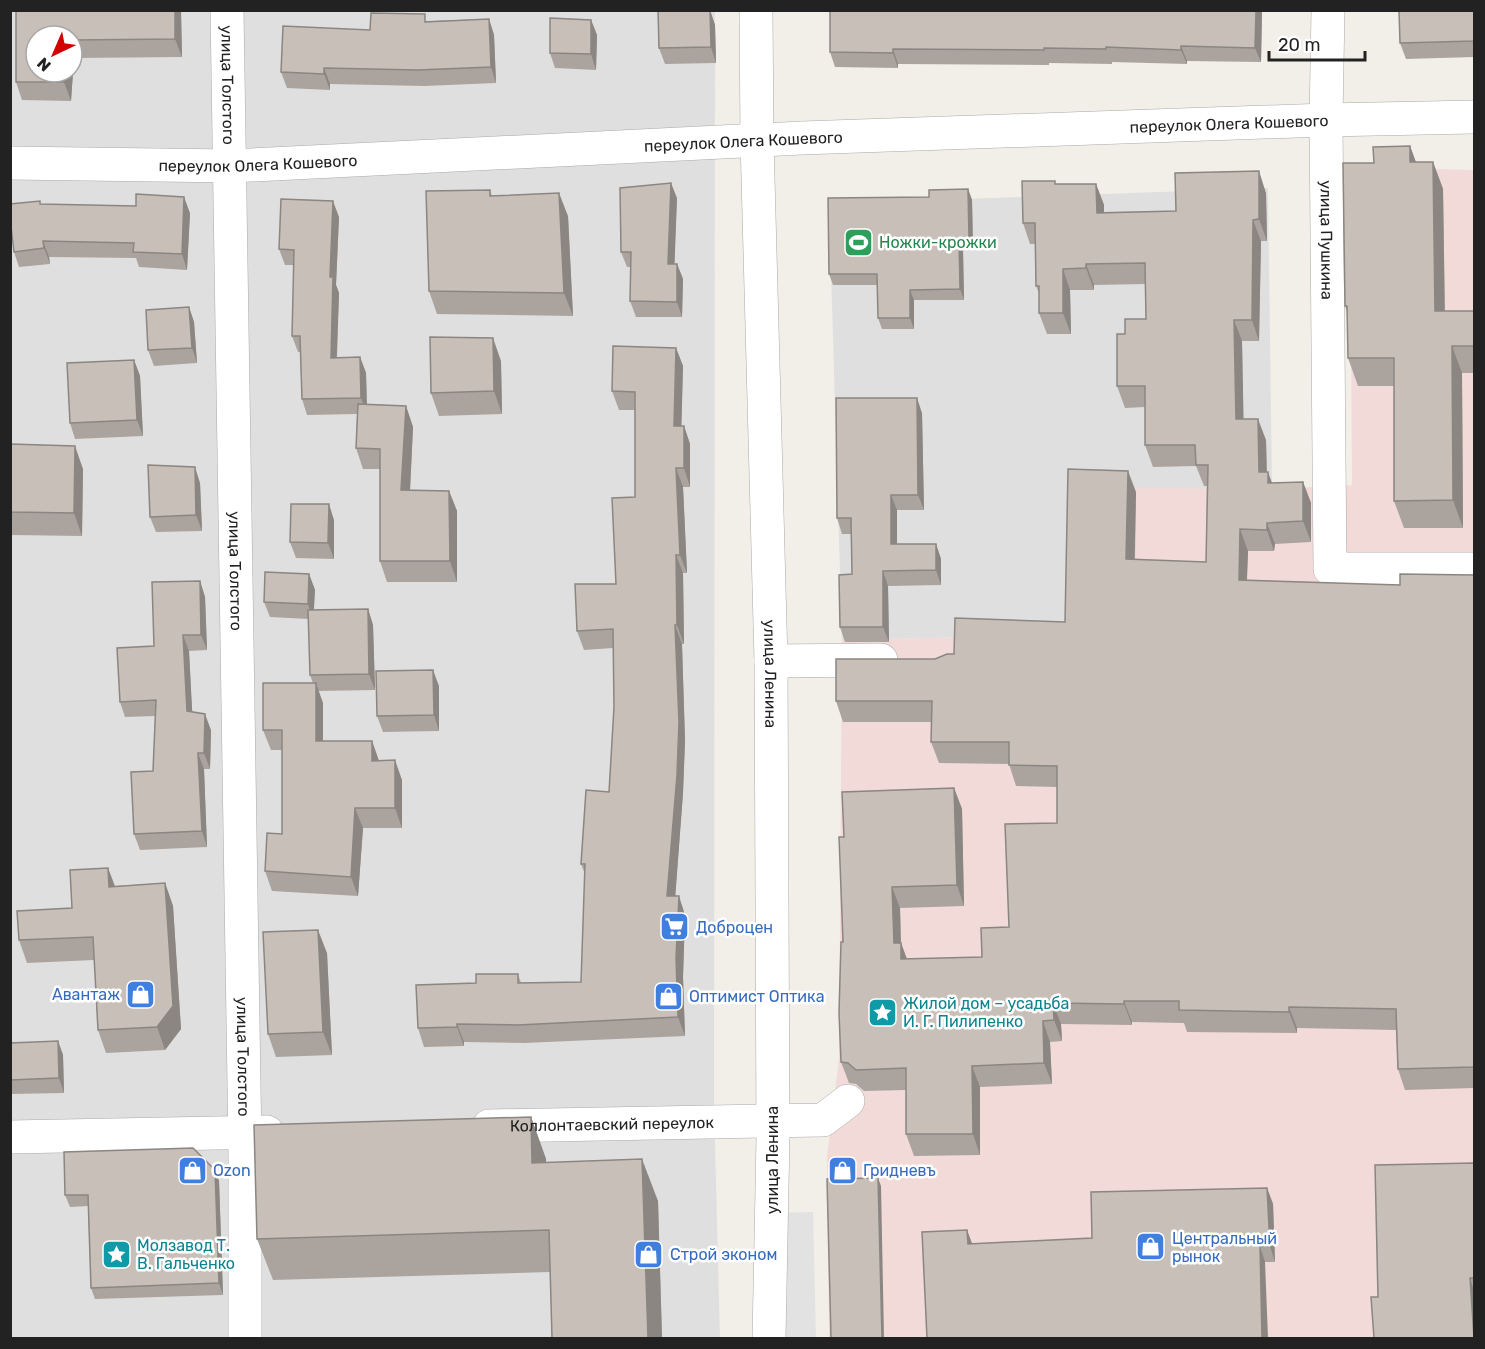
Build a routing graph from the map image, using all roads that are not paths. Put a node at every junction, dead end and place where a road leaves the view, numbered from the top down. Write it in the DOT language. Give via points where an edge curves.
graph roads {
  1 [pos="227,10"];
  2 [pos="756,10"];
  3 [pos="1328,10"];
  4 [pos="1474,117"];
  5 [pos="1326,120"];
  6 [pos="757,140"];
  7 [pos="10,163"];
  8 [pos="231,166"];
  9 [pos="1474,569"];
  10 [pos="771,661"];
  11 [pos="910,661"];
  12 [pos="848,1101"];
  13 [pos="772,1121"];
  14 [pos="457,1127"];
  15 [pos="292,1131"];
  16 [pos="244,1132"];
  17 [pos="10,1137"];
  18 [pos="245,1338"];
  19 [pos="770,1338"];
  1 -- 8 [label="street, улица Толстого"];
  2 -- 6 [label="street, улица Ленина"];
  3 -- 5 [label="street, улица Пушкина"];
  4 -- 5 [label="street, переулок Олега Кошевого"];
  5 -- 6 [label="street, переулок Олега Кошевого"];
  5 -- 9 [label="street, улица Пушкина" via="1330,569"];
  6 -- 8 [label="street, переулок Олега Кошевого"];
  6 -- 10 [label="street, улица Ленина"];
  7 -- 8 [label="street, переулок Олега Кошевого"];
  8 -- 16 [label="street, улица Толстого"];
  10 -- 11 [label="street"];
  10 -- 13 [label="street, улица Ленина"];
  12 -- 13 [label="street, Коллонтаевский переулок" via="824,1120"];
  13 -- 14 [label="street, Коллонтаевский переулок"];
  13 -- 19 [label="street, улица Ленина"];
  15 -- 16 [label="street"];
  16 -- 17 [label="street"];
  16 -- 18 [label="street, улица Толстого"];
}
